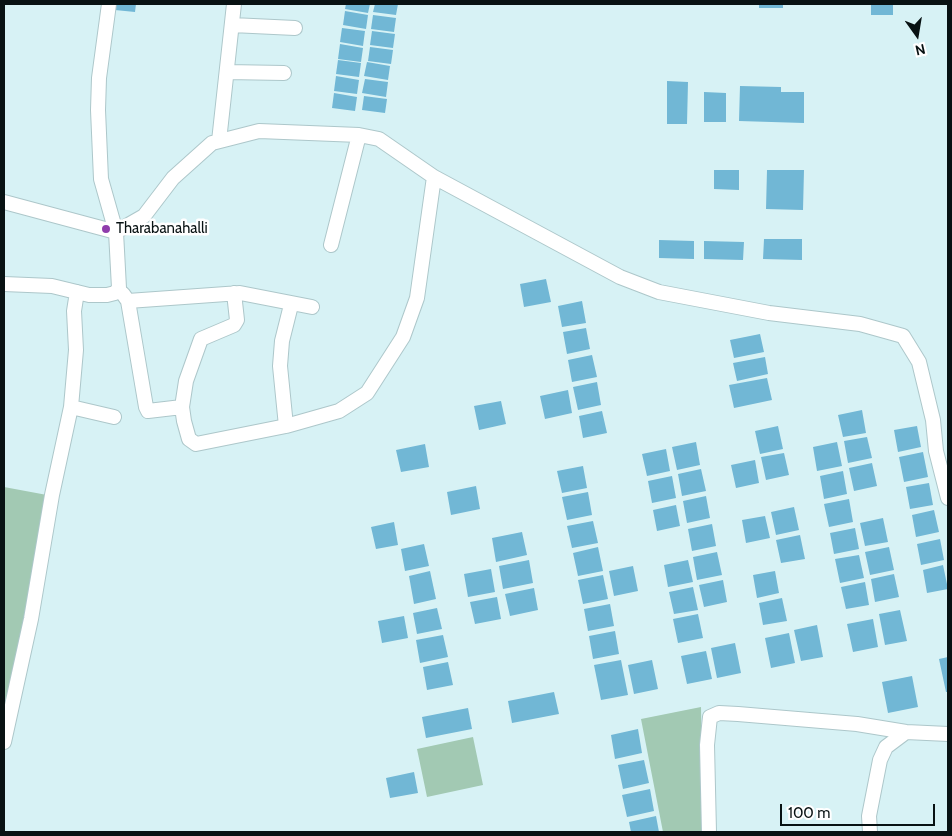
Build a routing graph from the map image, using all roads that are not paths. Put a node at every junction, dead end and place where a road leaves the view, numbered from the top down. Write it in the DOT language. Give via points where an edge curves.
graph roads {
  1 [pos="109,4"];
  2 [pos="234,4"];
  3 [pos="232,25"];
  4 [pos="295,28"];
  5 [pos="227,72"];
  6 [pos="284,73"];
  7 [pos="359,135"];
  8 [pos="219,141"];
  9 [pos="434,177"];
  10 [pos="4,202"];
  11 [pos="116,232"];
  12 [pos="331,245"];
  13 [pos="4,284"];
  14 [pos="120,288"];
  15 [pos="77,292"];
  16 [pos="234,294"];
  17 [pos="128,301"];
  18 [pos="291,305"];
  19 [pos="312,307"];
  20 [pos="71,407"];
  21 [pos="182,407"];
  22 [pos="114,417"];
  23 [pos="286,426"];
  24 [pos="948,498"];
  25 [pos="906,732"];
  26 [pos="948,734"];
  27 [pos="4,742"];
  28 [pos="709,832"];
  29 [pos="870,832"];
  1 -- 11 [label="street" via="98,110 101,179"];
  2 -- 3 [label="street"];
  3 -- 4 [label="street"];
  3 -- 5 [label="street"];
  5 -- 6 [label="street"];
  5 -- 8 [label="street"];
  7 -- 8 [label="street" via="259,131"];
  7 -- 9 [label="street" via="379,139"];
  7 -- 12 [label="street"];
  8 -- 11 [label="street" via="212,143 174,178 144,216"];
  9 -- 23 [label="street" via="417,298 403,336 389,361 367,393 340,411"];
  9 -- 24 [label="street" via="620,277 659,292 769,313 860,324 903,336 919,362"];
  10 -- 11 [label="street"];
  11 -- 14 [label="street"];
  13 -- 15 [label="street" via="52,286"];
  14 -- 15 [label="street" via="107,295 89,296"];
  14 -- 17 [label="street"];
  15 -- 20 [label="street"];
  16 -- 17 [label="street"];
  16 -- 18 [label="street"];
  16 -- 21 [label="street" via="237,320 234,325 201,339 186,382"];
  17 -- 21 [label="street" via="148,411"];
  18 -- 19 [label="street"];
  18 -- 23 [label="street" via="280,366"];
  20 -- 22 [label="street"];
  20 -- 27 [label="street"];
  21 -- 23 [label="street" via="187,434 196,444"];
  25 -- 26 [label="street"];
  25 -- 28 [label="street" via="857,724 738,714 719,713 710,717 707,745"];
  25 -- 29 [label="street" via="886,746 880,760 869,816"];
}
